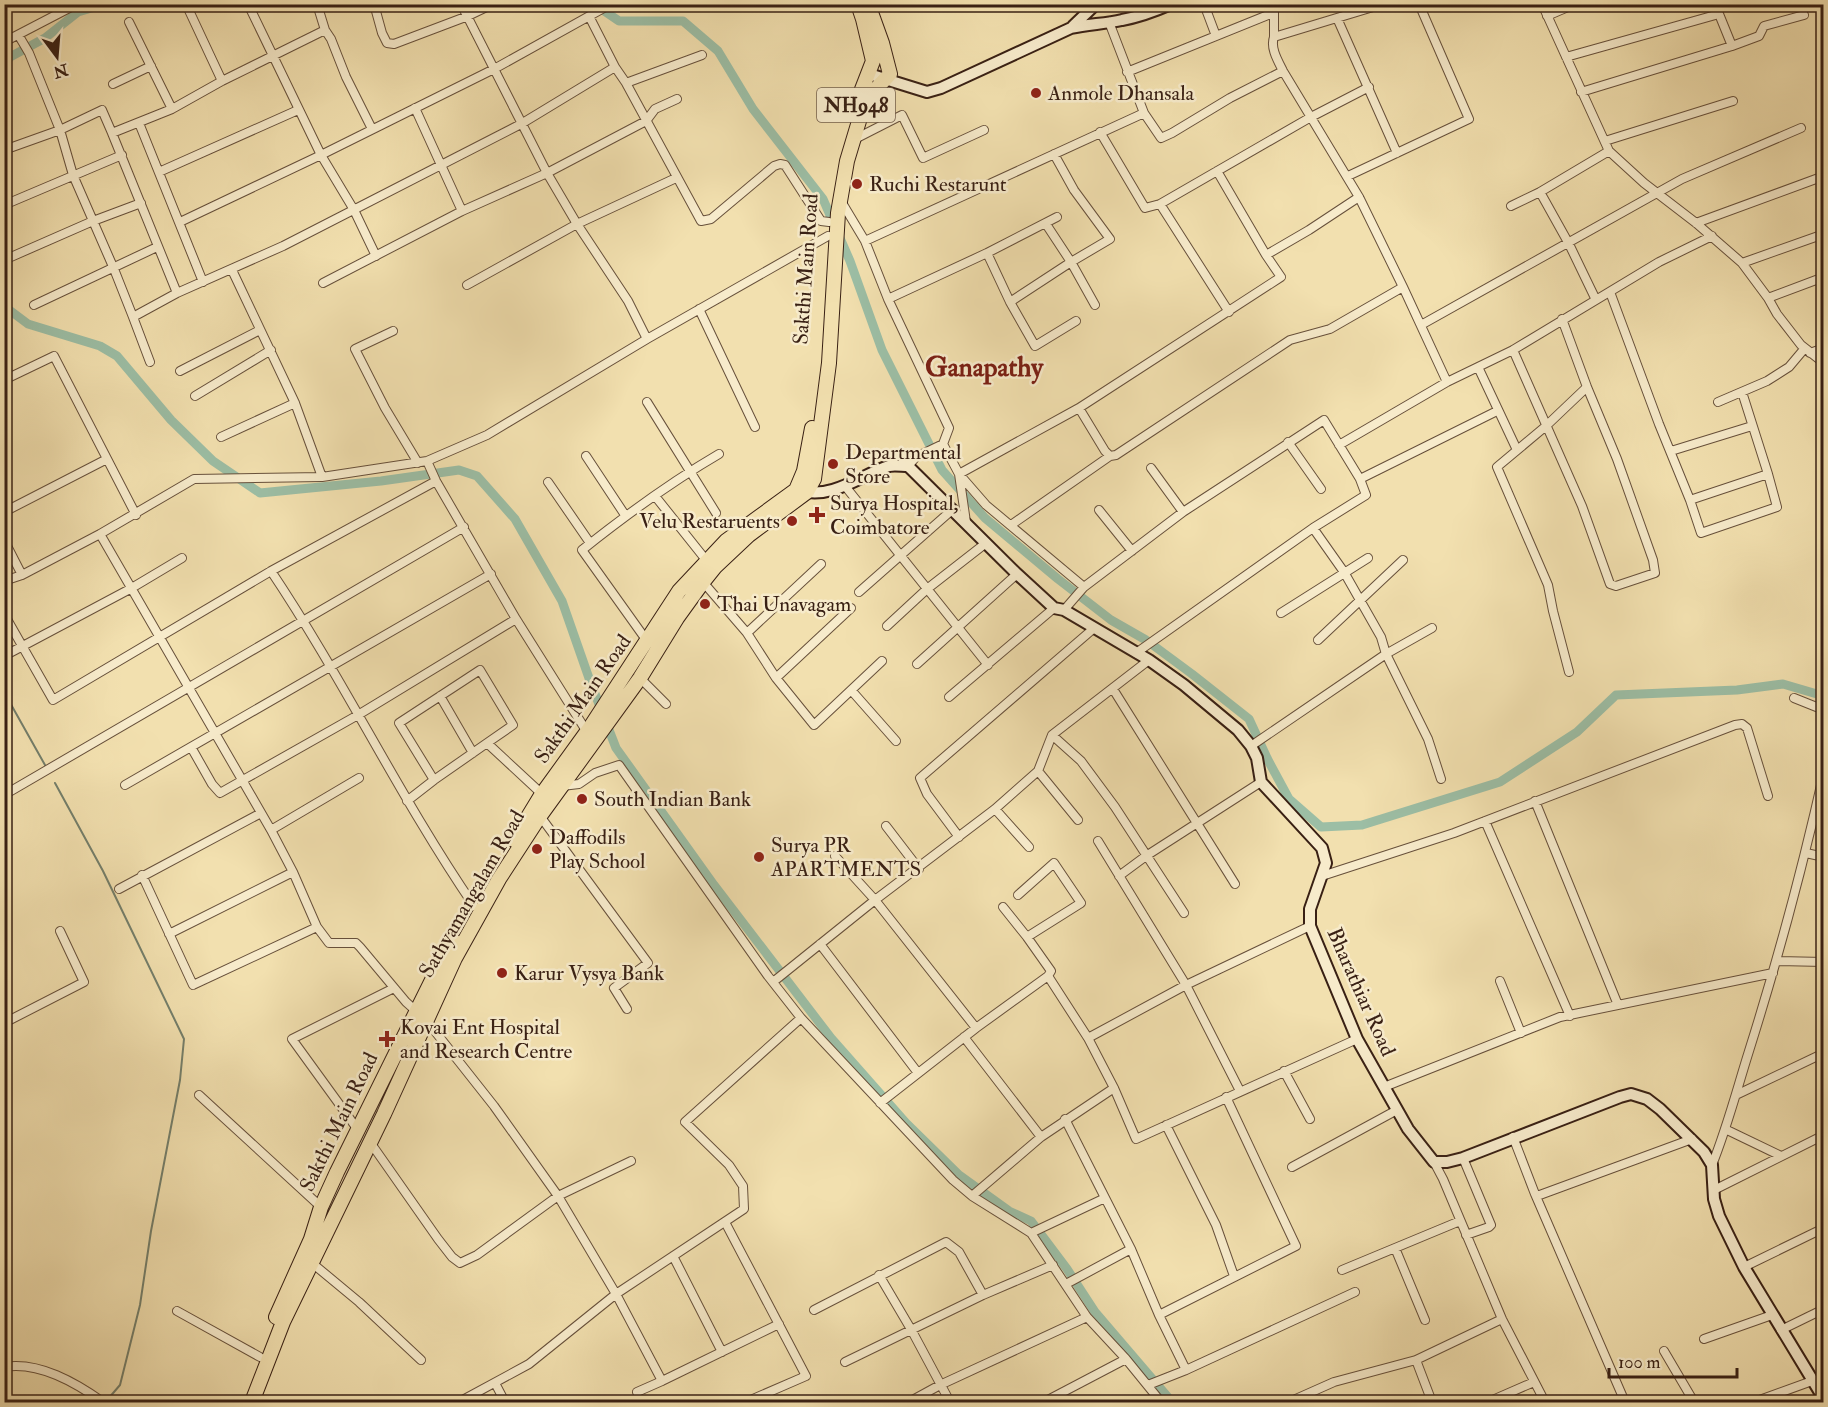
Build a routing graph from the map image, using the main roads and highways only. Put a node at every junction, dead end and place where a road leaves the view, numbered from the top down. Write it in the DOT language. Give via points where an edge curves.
graph roads {
  1 [pos="858,4"];
  2 [pos="1096,4"];
  3 [pos="1171,4"];
  4 [pos="868,13"];
  5 [pos="1071,28"];
  6 [pos="869,74"];
  7 [pos="886,79"];
  8 [pos="834,209"];
  9 [pos="801,491"];
  10 [pos="590,734"];
  11 [pos="422,1016"];
  12 [pos="1824,1399"];
  13 [pos="242,1402"];
  14 [pos="252,1402"];
  1 -- 4 [label="highway, NH948"];
  2 -- 5 [label="main road"];
  3 -- 5 [label="main road" via="1141,16"];
  4 -- 6 [label="highway, Sakthi Main Road / NH948" via="873,61"];
  4 -- 7 [label="highway, NH948" via="890,66"];
  5 -- 7 [label="main road" via="927,92"];
  6 -- 7 [label="main road"];
  6 -- 8 [label="highway, Sakthi Main Road / NH948" via="846,131"];
  7 -- 8 [label="highway, NH948" via="862,111"];
  8 -- 9 [label="highway, Sakthi Main Road / NH948" via="828,236 820,370"];
  8 -- 9 [label="highway, NH948" via="829,363 814,479"];
  9 -- 10 [label="highway, Sathyamangalam Road" via="715,567 640,678"];
  9 -- 10 [label="highway, Sakthi Main Road" via="726,541 706,560 680,591"];
  9 -- 12 [label="main road, Bharathiar Road" via="845,486 891,465 908,466 1017,574 1061,609 1149,660 1238,730 1252,745 1261,782 1322,848 1326,862 1310,909 1310,926 1357,1039 1408,1129 1434,1162 1463,1158 1631,1094 1660,1108 1712,1165 1719,1216 1744,1267"];
  10 -- 11 [label="highway, Sathyamangalam Road"];
  10 -- 11 [label="highway, Sakthi Main Road" via="542,794 474,906 435,974"];
  11 -- 13 [label="highway, Sakthi Main Road" via="358,1130 321,1207"];
  11 -- 14 [label="highway, Sathyamangalam Road" via="370,1142 283,1322"];
}
